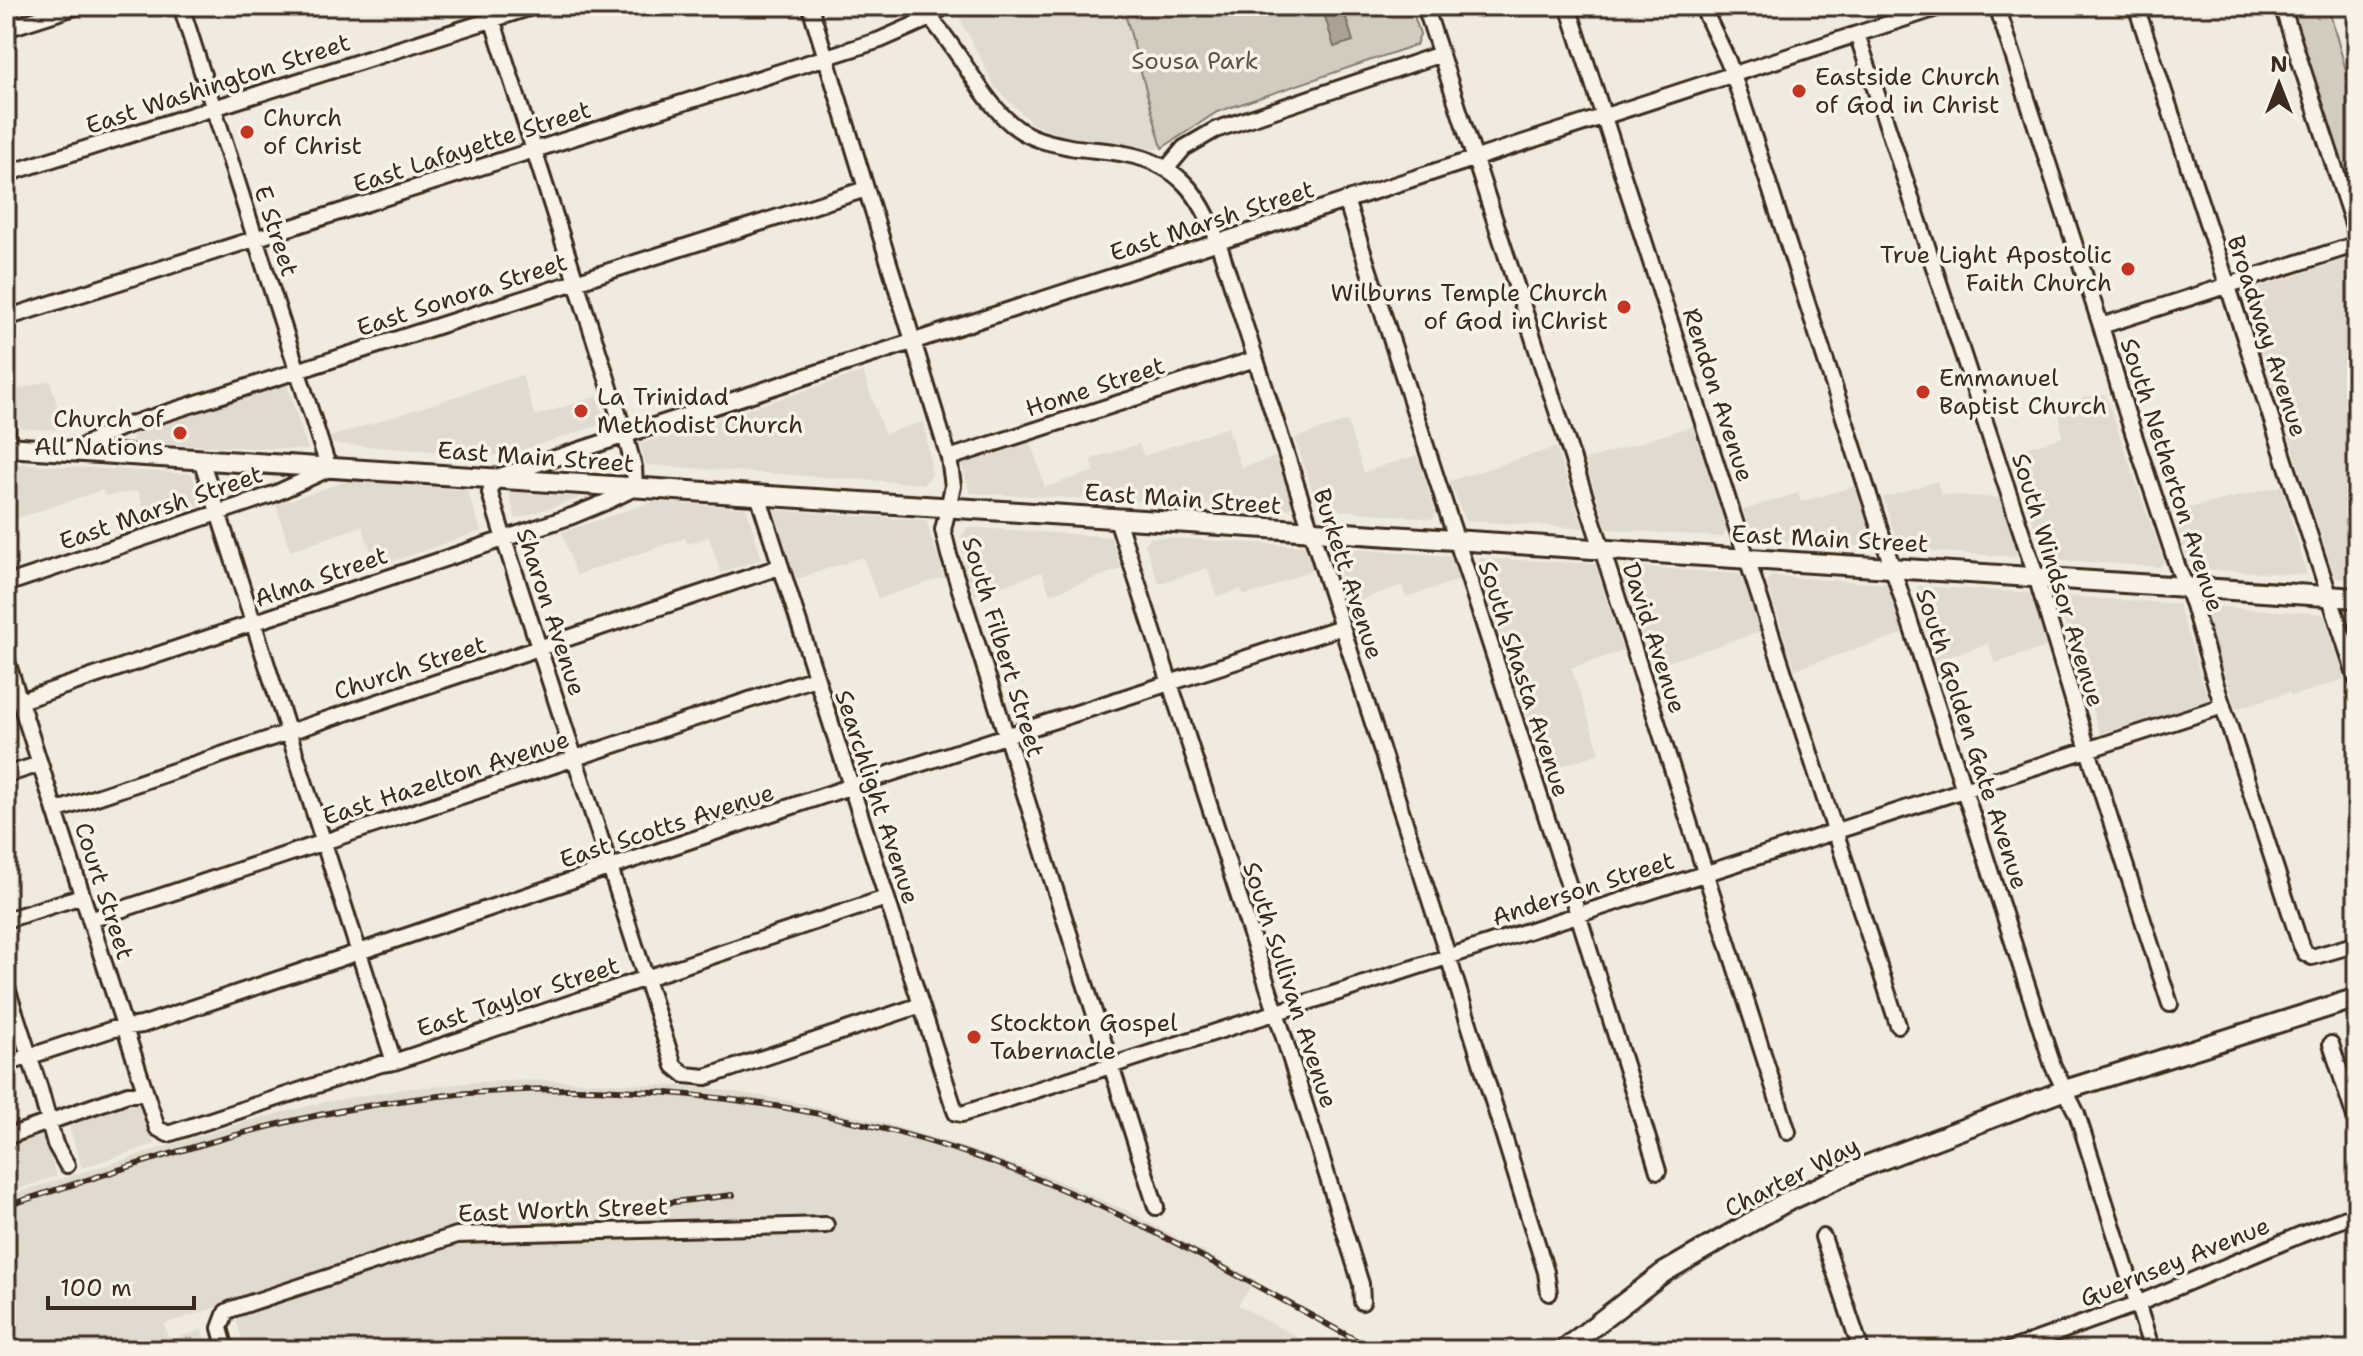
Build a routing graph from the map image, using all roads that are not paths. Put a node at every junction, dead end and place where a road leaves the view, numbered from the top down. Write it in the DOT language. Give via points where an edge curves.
graph roads {
  1 [pos="78,6"];
  2 [pos="181,6"];
  3 [pos="535,6"];
  4 [pos="810,6"];
  5 [pos="944,6"];
  6 [pos="1425,6"];
  7 [pos="1568,6"];
  8 [pos="1702,6"];
  9 [pos="1943,6"];
  10 [pos="1997,6"];
  11 [pos="2136,6"];
  12 [pos="2282,6"];
  13 [pos="490,13"];
  14 [pos="930,18"];
  15 [pos="6,29"];
  16 [pos="1857,34"];
  17 [pos="1441,54"];
  18 [pos="826,58"];
  19 [pos="1733,74"];
  20 [pos="213,108"];
  21 [pos="1605,116"];
  22 [pos="534,150"];
  23 [pos="1476,158"];
  24 [pos="1167,168"];
  25 [pos="6,174"];
  26 [pos="866,189"];
  27 [pos="1346,200"];
  28 [pos="2357,236"];
  29 [pos="256,239"];
  30 [pos="1218,242"];
  31 [pos="2357,244"];
  32 [pos="576,281"];
  33 [pos="2227,285"];
  34 [pos="6,318"];
  35 [pos="2101,326"];
  36 [pos="913,341"];
  37 [pos="1255,359"];
  38 [pos="297,370"];
  39 [pos="6,426"];
  40 [pos="625,435"];
  41 [pos="8,447"];
  42 [pos="75,451"];
  43 [pos="949,458"];
  44 [pos="201,459"];
  45 [pos="329,469"];
  46 [pos="494,478"];
  47 [pos="635,488"];
  48 [pos="758,495"];
  49 [pos="948,507"];
  50 [pos="218,513"];
  51 [pos="1117,519"];
  52 [pos="1311,531"];
  53 [pos="504,539"];
  54 [pos="1456,540"];
  55 [pos="1602,549"];
  56 [pos="1748,559"];
  57 [pos="779,567"];
  58 [pos="1893,568"];
  59 [pos="2036,576"];
  60 [pos="6,584"];
  61 [pos="2185,586"];
  62 [pos="2330,596"];
  63 [pos="2357,598"];
  64 [pos="253,623"];
  65 [pos="1342,627"];
  66 [pos="539,649"];
  67 [pos="6,658"];
  68 [pos="815,678"];
  69 [pos="2357,680"];
  70 [pos="1170,683"];
  71 [pos="20,701"];
  72 [pos="2223,706"];
  73 [pos="288,733"];
  74 [pos="1007,736"];
  75 [pos="2088,750"];
  76 [pos="574,758"];
  77 [pos="40,764"];
  78 [pos="6,775"];
  79 [pos="850,787"];
  80 [pos="1964,789"];
  81 [pos="55,811"];
  82 [pos="1835,830"];
  83 [pos="323,842"];
  84 [pos="610,868"];
  85 [pos="1706,873"];
  86 [pos="82,896"];
  87 [pos="886,898"];
  88 [pos="1578,914"];
  89 [pos="6,920"];
  90 [pos="90,920"];
  91 [pos="2357,944"];
  92 [pos="359,952"];
  93 [pos="1448,956"];
  94 [pos="645,978"];
  95 [pos="6,985"];
  96 [pos="2357,998"];
  97 [pos="2170,1004"];
  98 [pos="921,1005"];
  99 [pos="1276,1012"];
  100 [pos="1898,1025"];
  101 [pos="125,1028"];
  102 [pos="2331,1044"];
  103 [pos="29,1056"];
  104 [pos="394,1062"];
  105 [pos="6,1064"];
  106 [pos="1110,1065"];
  107 [pos="2065,1090"];
  108 [pos="145,1091"];
  109 [pos="956,1113"];
  110 [pos="49,1121"];
  111 [pos="2357,1124"];
  112 [pos="1788,1132"];
  113 [pos="164,1133"];
  114 [pos="6,1137"];
  115 [pos="67,1165"];
  116 [pos="1658,1171"];
  117 [pos="1156,1207"];
  118 [pos="2357,1214"];
  119 [pos="826,1225"];
  120 [pos="1823,1237"];
  121 [pos="1549,1293"];
  122 [pos="1362,1302"];
  123 [pos="2137,1304"];
  124 [pos="226,1350"];
  125 [pos="1563,1350"];
  126 [pos="1861,1350"];
  127 [pos="2009,1350"];
  128 [pos="2152,1350"];
  1 -- 15 [label="street"];
  2 -- 20 [label="street, E Street"];
  3 -- 13 [label="street, East Washington Street"];
  4 -- 18 [label="street, South Filbert Street"];
  5 -- 14 [label="street, East Lafayette Street"];
  6 -- 17 [label="street, David Avenue"];
  7 -- 21 [label="street, Rendon Avenue"];
  8 -- 19 [label="street, South Golden Gate Avenue"];
  9 -- 16 [label="street, East Marsh Street"];
  10 -- 35 [label="street, South Netherton Avenue"];
  11 -- 33 [label="street, Broadway Avenue"];
  12 -- 28 [label="street"];
  13 -- 20 [label="street, East Washington Street"];
  13 -- 22 [label="street"];
  14 -- 18 [label="street, East Lafayette Street"];
  14 -- 24 [label="street, Burkett Avenue" via="999,112 1025,134 1051,144 1130,154"];
  16 -- 19 [label="street, East Marsh Street"];
  16 -- 59 [label="street, South Windsor Avenue"];
  17 -- 23 [label="street, David Avenue"];
  17 -- 24 [label="street" via="1215,130 1184,148"];
  18 -- 22 [label="street, East Lafayette Street"];
  18 -- 26 [label="street, South Filbert Street"];
  19 -- 21 [label="street, East Marsh Street"];
  19 -- 58 [label="street, South Golden Gate Avenue"];
  20 -- 25 [label="street, East Washington Street"];
  20 -- 29 [label="street, E Street"];
  21 -- 23 [label="street, East Marsh Street"];
  21 -- 56 [label="street, Rendon Avenue"];
  22 -- 29 [label="street, East Lafayette Street"];
  22 -- 32 [label="street"];
  23 -- 27 [label="street, East Marsh Street"];
  23 -- 55 [label="street, David Avenue"];
  24 -- 30 [label="street, Burkett Avenue" via="1199,200"];
  26 -- 32 [label="street, East Sonora Street"];
  26 -- 36 [label="street, South Filbert Street"];
  27 -- 30 [label="street, East Marsh Street"];
  27 -- 54 [label="street, South Shasta Avenue"];
  29 -- 34 [label="street, East Lafayette Street"];
  29 -- 38 [label="street, E Street"];
  30 -- 36 [label="street, East Marsh Street"];
  30 -- 37 [label="street, Burkett Avenue"];
  31 -- 33 [label="street"];
  32 -- 38 [label="street, East Sonora Street"];
  32 -- 40 [label="street"];
  33 -- 35 [label="street"];
  33 -- 62 [label="street, Broadway Avenue"];
  35 -- 61 [label="street, South Netherton Avenue"];
  36 -- 40 [label="street, East Marsh Street"];
  36 -- 43 [label="street, South Filbert Street"];
  37 -- 43 [label="street, Home Street"];
  37 -- 52 [label="street, Burkett Avenue"];
  38 -- 42 [label="street, East Sonora Street" via="122,427"];
  38 -- 45 [label="street, E Street"];
  39 -- 41 [label="street"];
  40 -- 46 [label="street, East Marsh Street"];
  40 -- 47 [label="street"];
  41 -- 42 [label="main road, East Main Street"];
  42 -- 44 [label="main road, East Main Street"];
  43 -- 49 [label="street, South Filbert Street" via="953,486"];
  44 -- 45 [label="main road, East Main Street"];
  44 -- 50 [label="street"];
  45 -- 46 [label="main road, East Main Street"];
  45 -- 50 [label="street, East Marsh Street"];
  46 -- 47 [label="main road, East Main Street"];
  46 -- 53 [label="street, Sharon Avenue" via="490,493"];
  47 -- 48 [label="main road, East Main Street"];
  47 -- 53 [label="street, Alma Street"];
  48 -- 49 [label="main road, East Main Street"];
  48 -- 57 [label="street, Searchlight Avenue"];
  49 -- 51 [label="main road, East Main Street"];
  49 -- 74 [label="street, South Filbert Street" via="943,530 949,555"];
  50 -- 60 [label="street, East Marsh Street"];
  50 -- 64 [label="street"];
  51 -- 52 [label="main road, East Main Street"];
  51 -- 70 [label="street, South Sullivan Avenue"];
  52 -- 54 [label="main road, East Main Street"];
  52 -- 65 [label="street, Burkett Avenue"];
  53 -- 64 [label="street, Alma Street"];
  53 -- 66 [label="street, Sharon Avenue"];
  54 -- 55 [label="main road, East Main Street"];
  54 -- 88 [label="street, South Shasta Avenue"];
  55 -- 56 [label="main road, East Main Street"];
  55 -- 85 [label="street, David Avenue"];
  56 -- 58 [label="main road, East Main Street"];
  56 -- 82 [label="street, Rendon Avenue"];
  57 -- 66 [label="street, Church Street"];
  57 -- 68 [label="street, Searchlight Avenue"];
  58 -- 59 [label="main road, East Main Street"];
  58 -- 80 [label="street, South Golden Gate Avenue"];
  59 -- 61 [label="main road, East Main Street"];
  59 -- 75 [label="street, South Windsor Avenue"];
  61 -- 62 [label="main road, East Main Street"];
  61 -- 72 [label="street, South Netherton Avenue"];
  62 -- 63 [label="main road, East Main Street"];
  62 -- 69 [label="street, Broadway Avenue"];
  64 -- 71 [label="street, Alma Street"];
  64 -- 73 [label="street"];
  65 -- 70 [label="street, East Scotts Avenue"];
  65 -- 93 [label="street, Burkett Avenue"];
  66 -- 73 [label="street, Church Street"];
  66 -- 76 [label="street, Sharon Avenue"];
  67 -- 71 [label="street, Court Street"];
  68 -- 76 [label="street, East Hazelton Avenue"];
  68 -- 79 [label="street, Searchlight Avenue"];
  70 -- 74 [label="street, East Scotts Avenue"];
  70 -- 99 [label="street, South Sullivan Avenue"];
  71 -- 77 [label="street, Court Street"];
  72 -- 75 [label="street, Anderson Street"];
  72 -- 91 [label="street, South Netherton Avenue" via="2305,953 2312,957"];
  73 -- 81 [label="street, Church Street"];
  73 -- 83 [label="street"];
  74 -- 79 [label="street, East Scotts Avenue"];
  74 -- 106 [label="street, South Filbert Street"];
  75 -- 80 [label="street, Anderson Street"];
  75 -- 97 [label="street, South Windsor Avenue"];
  76 -- 83 [label="street, East Hazelton Avenue"];
  76 -- 84 [label="street, Sharon Avenue"];
  77 -- 78 [label="street"];
  77 -- 81 [label="street, Court Street"];
  79 -- 84 [label="street, East Scotts Avenue"];
  79 -- 87 [label="street, Searchlight Avenue"];
  80 -- 82 [label="street, Anderson Street"];
  80 -- 107 [label="street, South Golden Gate Avenue"];
  81 -- 86 [label="street, Court Street"];
  82 -- 85 [label="street, Anderson Street"];
  82 -- 100 [label="street, Rendon Avenue"];
  83 -- 90 [label="street, East Hazelton Avenue"];
  83 -- 92 [label="street"];
  84 -- 92 [label="street, East Scotts Avenue"];
  84 -- 94 [label="street, Sharon Avenue"];
  85 -- 88 [label="street, Anderson Street"];
  85 -- 112 [label="street, David Avenue"];
  86 -- 89 [label="street"];
  86 -- 90 [label="street, Court Street"];
  87 -- 94 [label="street, East Taylor Street"];
  87 -- 98 [label="street, Searchlight Avenue"];
  88 -- 93 [label="street, Anderson Street"];
  88 -- 116 [label="street, South Shasta Avenue"];
  90 -- 101 [label="street, Court Street"];
  92 -- 101 [label="street, East Scotts Avenue"];
  92 -- 104 [label="street"];
  93 -- 99 [label="street, Anderson Street"];
  93 -- 121 [label="street, Burkett Avenue"];
  94 -- 98 [label="street, Sharon Avenue" via="674,1066 685,1075 706,1077"];
  94 -- 104 [label="street, East Taylor Street"];
  95 -- 103 [label="street"];
  96 -- 107 [label="main road, Charter Way"];
  98 -- 109 [label="street, Searchlight Avenue"];
  99 -- 106 [label="street, Anderson Street"];
  99 -- 122 [label="street, South Sullivan Avenue" via="1361,1284"];
  101 -- 103 [label="street, East Scotts Avenue"];
  101 -- 108 [label="street, Court Street"];
  102 -- 111 [label="street"];
  103 -- 105 [label="street, East Scotts Avenue"];
  103 -- 110 [label="street"];
  104 -- 113 [label="street, East Taylor Street"];
  106 -- 109 [label="street, Anderson Street"];
  106 -- 117 [label="street, South Filbert Street"];
  107 -- 123 [label="street, South Golden Gate Avenue"];
  107 -- 125 [label="main road, Charter Way" via="1873,1162 1784,1203 1663,1273"];
  108 -- 110 [label="street"];
  108 -- 113 [label="street, Court Street" via="157,1128"];
  110 -- 114 [label="street"];
  110 -- 115 [label="street"];
  118 -- 123 [label="street, Guernsey Avenue"];
  119 -- 124 [label="street, East Worth Street" via="457,1235 226,1312 220,1328"];
  120 -- 126 [label="street"];
  123 -- 127 [label="street, Guernsey Avenue"];
  123 -- 128 [label="street, South Golden Gate Avenue"];
}
